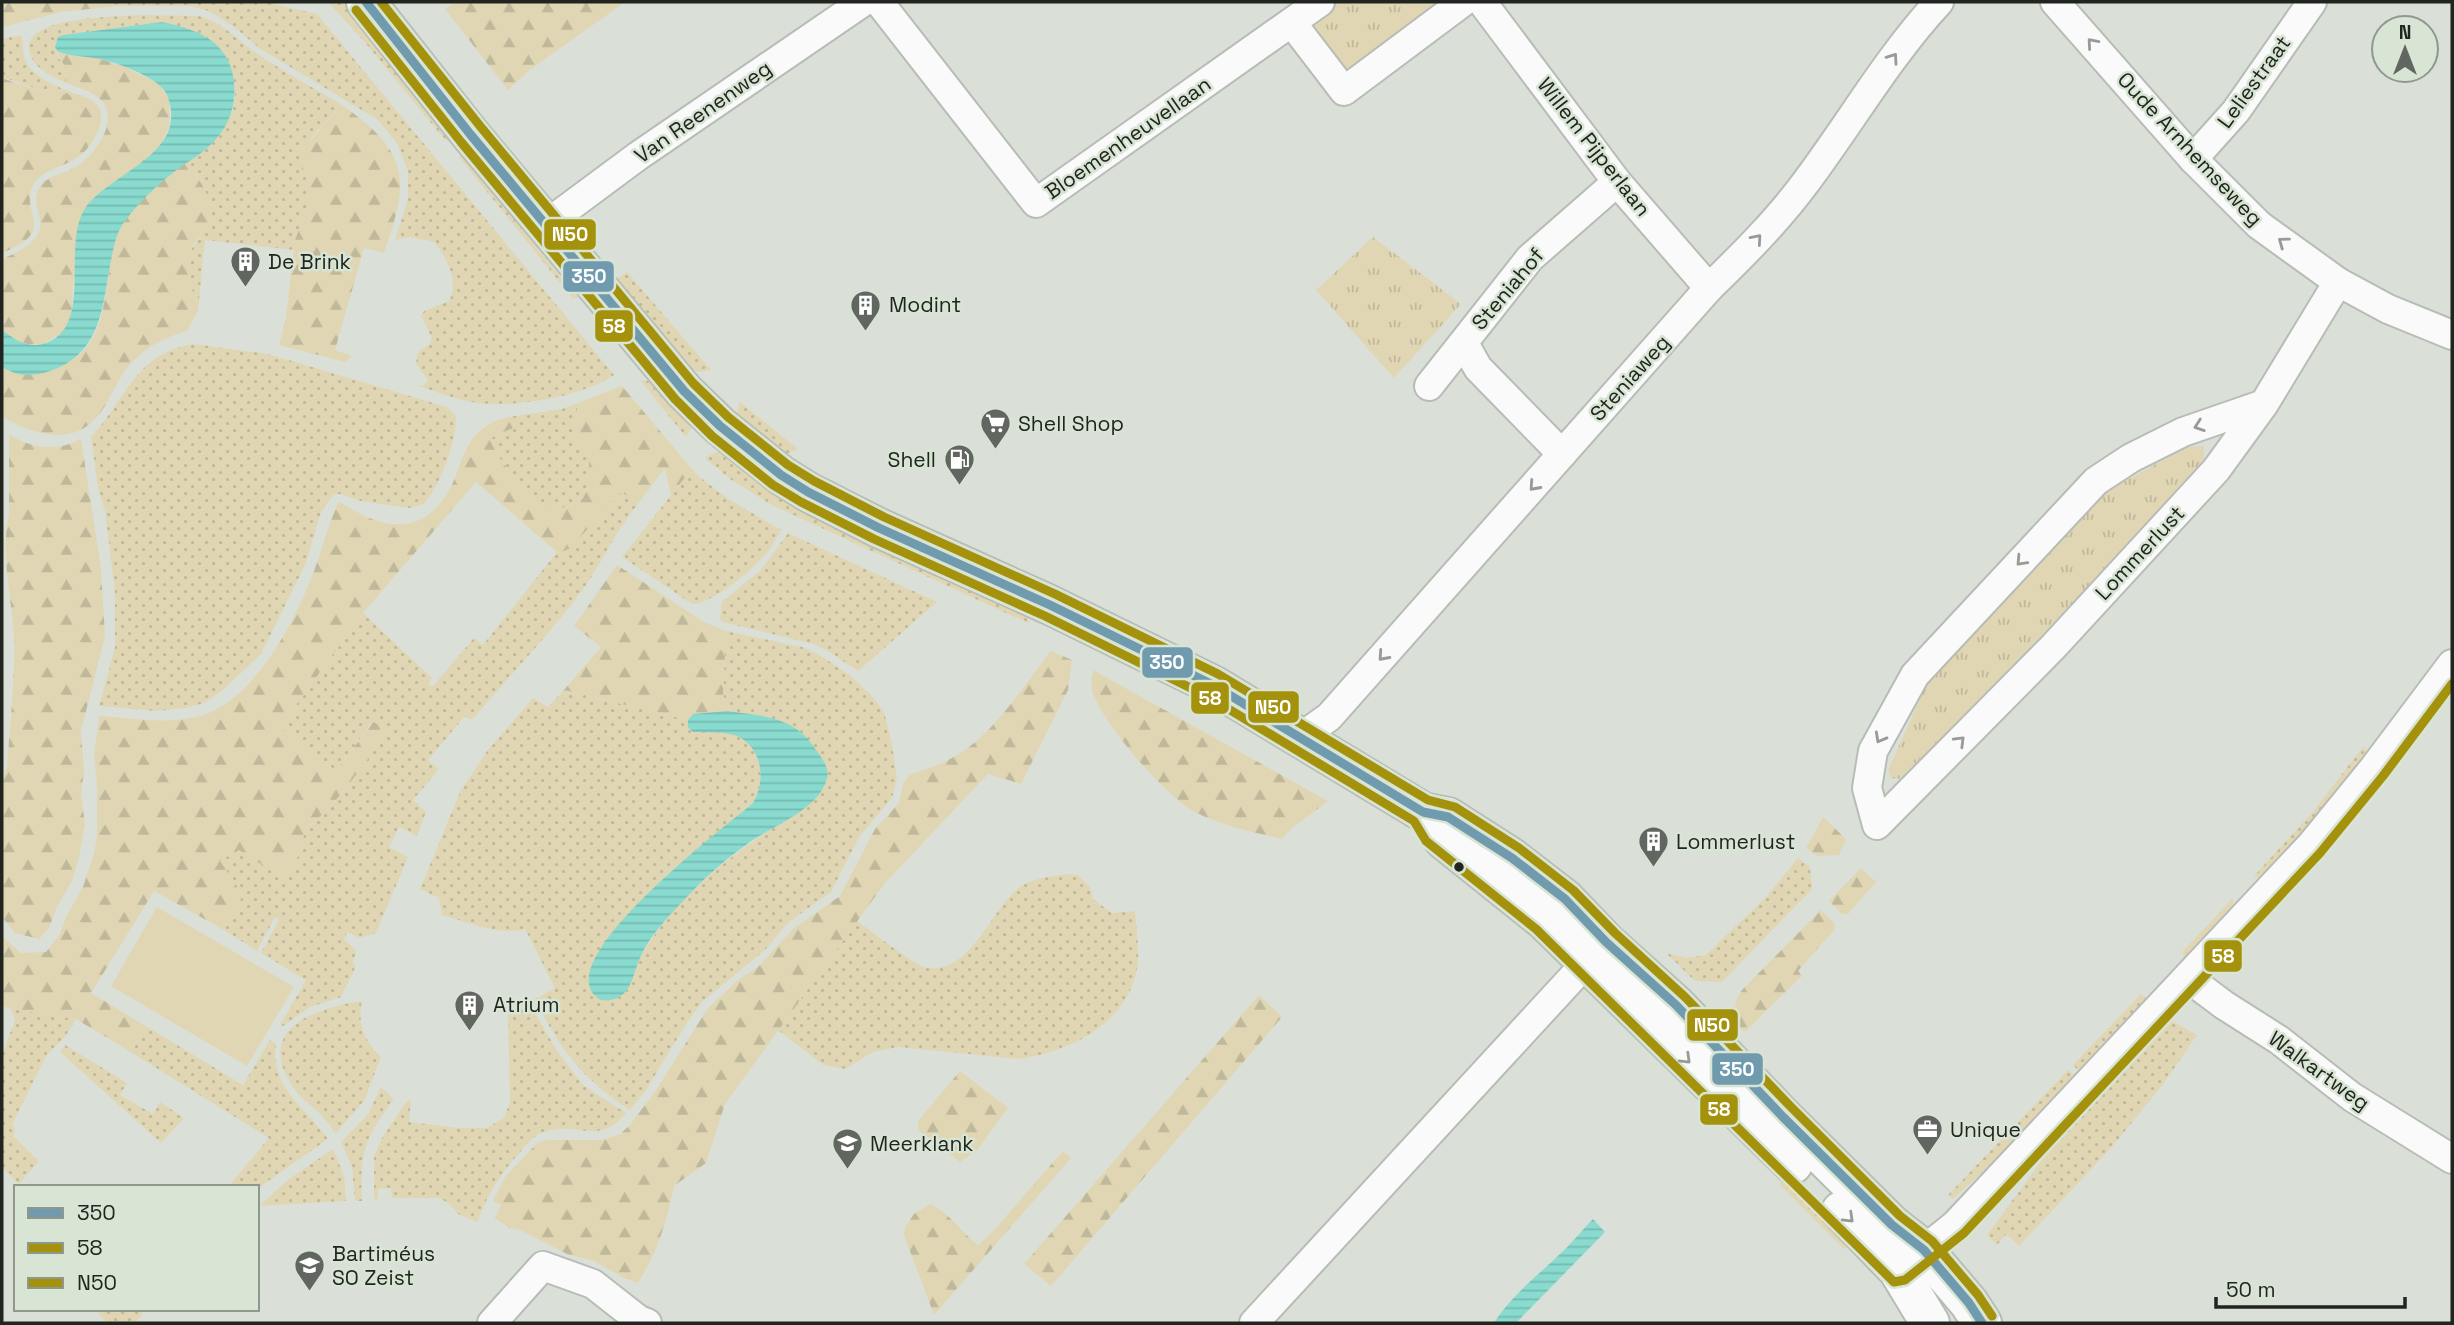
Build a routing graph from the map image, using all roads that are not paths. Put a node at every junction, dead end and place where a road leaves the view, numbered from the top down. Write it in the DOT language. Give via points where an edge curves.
graph roads {
  1 [pos="366,2"];
  2 [pos="863,2"];
  3 [pos="879,2"];
  4 [pos="1320,2"];
  5 [pos="1463,2"];
  6 [pos="1482,2"];
  7 [pos="1939,2"];
  8 [pos="2055,2"];
  9 [pos="2312,2"];
  10 [pos="1292,23"];
  11 [pos="2193,159"];
  12 [pos="1617,182"];
  13 [pos="545,225"];
  14 [pos="2338,282"];
  15 [pos="1709,288"];
  16 [pos="2452,335"];
  17 [pos="1464,343"];
  18 [pos="1429,386"];
  19 [pos="2264,404"];
  20 [pos="1562,454"];
  21 [pos="2452,664"];
  22 [pos="1301,737"];
  23 [pos="1596,952"];
  24 [pos="2189,978"];
  25 [pos="2452,1159"];
  26 [pos="1911,1260"];
  27 [pos="643,1322"];
  28 [pos="492,1323"];
  29 [pos="1254,1323"];
  30 [pos="1930,1323"];
  31 [pos="1982,1323"];
  1 -- 13 [label="main road"];
  2 -- 13 [label="street, Van Reenenweg"];
  3 -- 10 [label="street, Bloemenheuvellaan" via="1036,203"];
  4 -- 10 [label="street"];
  5 -- 10 [label="street" via="1344,91"];
  6 -- 12 [label="street, Willem Pijperlaan"];
  15 -- 7 [label="street, Steniaweg, one-way" via="1805,184 1912,32"];
  11 -- 8 [label="street, Oude Arnhemseweg, one-way"];
  9 -- 11 [label="street, Leliestraat" via="2236,111"];
  14 -- 11 [label="street, Oude Arnhemseweg, one-way" via="2259,225"];
  12 -- 15 [label="street, Willem Pijperlaan"];
  12 -- 17 [label="street, Steniahof" via="1530,258"];
  13 -- 22 [label="main road" via="684,391 781,475 879,528 1213,685"];
  14 -- 16 [label="street, Oude Arnhemseweg"];
  14 -- 19 [label="street, Lommerlust"];
  15 -- 20 [label="street, Steniaweg"];
  17 -- 18 [label="street, Steniahof"];
  17 -- 20 [label="street, Steniahof" via="1478,368"];
  19 -- 19 [label="street, Lommerlust, one-way" via="2183,432 2096,481 1915,675 1873,751 1867,788 1877,825 2053,647 2216,470"];
  20 -- 22 [label="street, Steniaweg, one-way" via="1329,717"];
  21 -- 24 [label="street" via="2311,845"];
  22 -- 23 [label="main road" via="1423,812 1435,832 1544,920"];
  23 -- 26 [label="main road" via="1874,1243"];
  23 -- 29 [label="street"];
  24 -- 25 [label="street, Walkartweg" via="2352,1097"];
  24 -- 26 [label="street" via="1955,1225"];
  26 -- 30 [label="main road"];
  26 -- 31 [label="main road" via="1969,1303"];
  27 -- 28 [label="street" via="598,1287 543,1266"];
}
